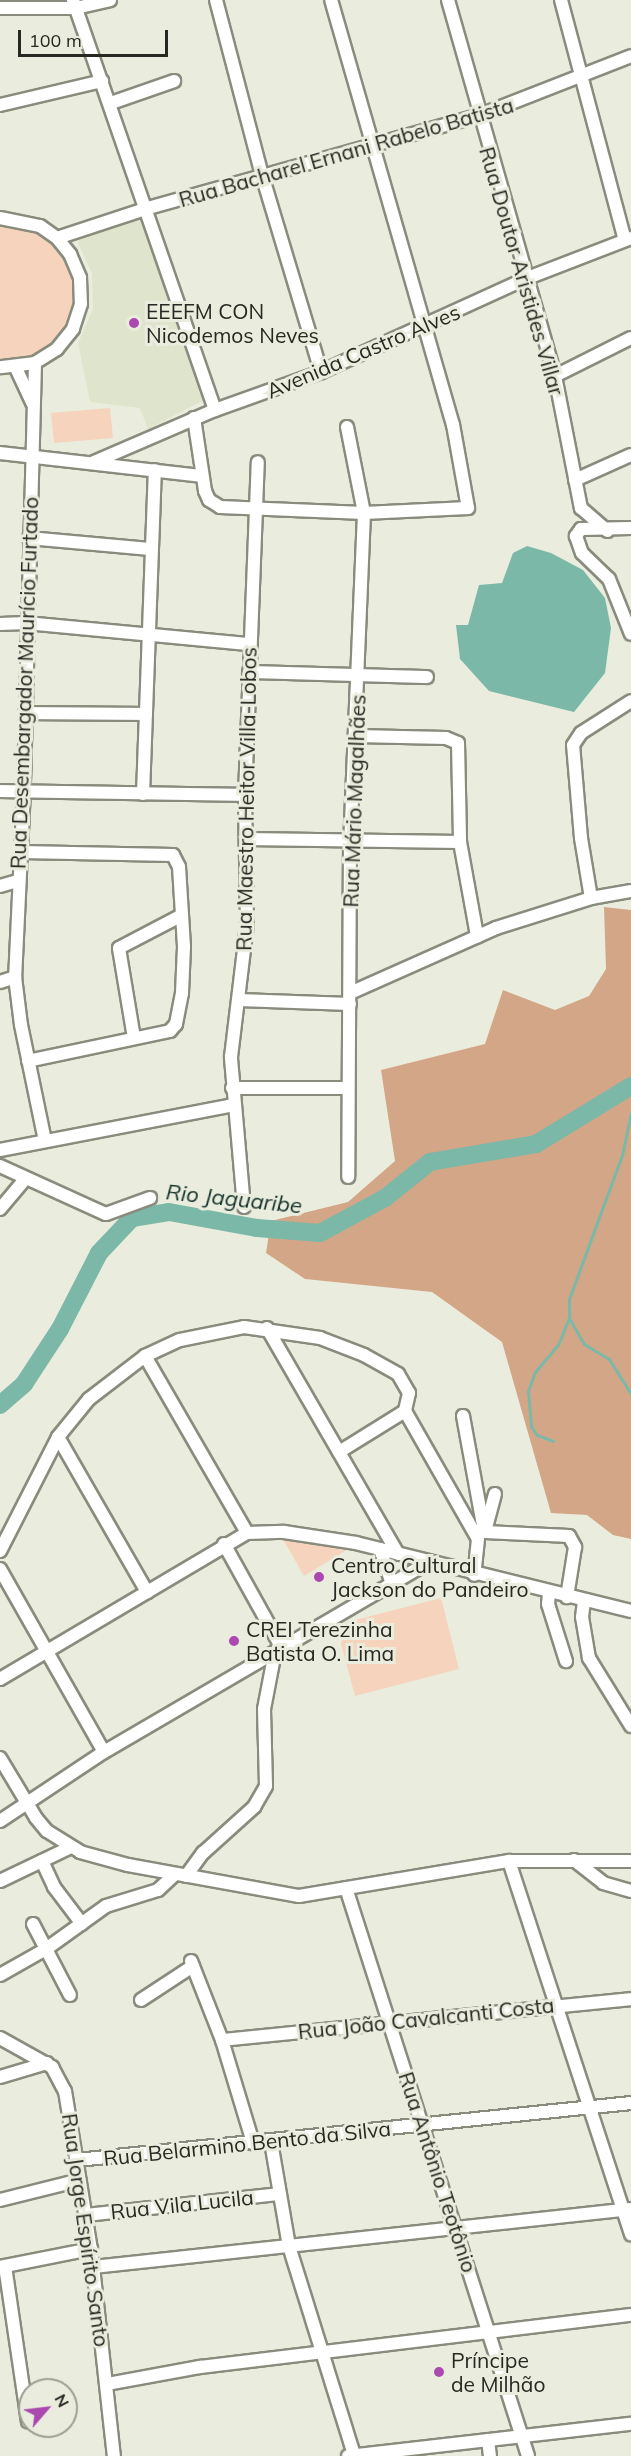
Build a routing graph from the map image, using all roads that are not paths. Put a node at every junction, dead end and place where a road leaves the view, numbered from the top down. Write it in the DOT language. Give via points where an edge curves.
graph roads {
  1 [pos="110,0"];
  2 [pos="216,0"];
  3 [pos="331,0"];
  4 [pos="448,0"];
  5 [pos="561,0"];
  6 [pos="75,4"];
  7 [pos="0,8"];
  8 [pos="631,56"];
  9 [pos="582,77"];
  10 [pos="102,81"];
  11 [pos="174,81"];
  12 [pos="111,103"];
  13 [pos="0,105"];
  14 [pos="478,116"];
  15 [pos="372,143"];
  16 [pos="262,175"];
  17 [pos="148,208"];
  18 [pos="0,218"];
  19 [pos="57,238"];
  20 [pos="628,239"];
  21 [pos="525,279"];
  22 [pos="423,327"];
  23 [pos="631,338"];
  24 [pos="35,363"];
  25 [pos="0,367"];
  26 [pos="16,368"];
  27 [pos="321,372"];
  28 [pos="555,376"];
  29 [pos="32,403"];
  30 [pos="216,410"];
  31 [pos="194,418"];
  32 [pos="347,427"];
  33 [pos="0,453"];
  34 [pos="631,455"];
  35 [pos="30,456"];
  36 [pos="94,462"];
  37 [pos="258,462"];
  38 [pos="155,470"];
  39 [pos="201,476"];
  40 [pos="575,480"];
  41 [pos="255,507"];
  42 [pos="364,513"];
  43 [pos="631,528"];
  44 [pos="607,531"];
  45 [pos="29,538"];
  46 [pos="150,549"];
  47 [pos="26,623"];
  48 [pos="0,624"];
  49 [pos="146,634"];
  50 [pos="631,634"];
  51 [pos="250,644"];
  52 [pos="249,672"];
  53 [pos="357,676"];
  54 [pos="427,677"];
  55 [pos="631,701"];
  56 [pos="25,713"];
  57 [pos="146,714"];
  58 [pos="356,736"];
  59 [pos="24,789"];
  60 [pos="0,791"];
  61 [pos="143,794"];
  62 [pos="245,795"];
  63 [pos="246,839"];
  64 [pos="460,842"];
  65 [pos="350,843"];
  66 [pos="21,852"];
  67 [pos="18,881"];
  68 [pos="0,886"];
  69 [pos="631,891"];
  70 [pos="591,898"];
  71 [pos="182,915"];
  72 [pos="477,936"];
  73 [pos="15,977"];
  74 [pos="0,982"];
  75 [pos="350,998"];
  76 [pos="239,1000"];
  77 [pos="134,1038"];
  78 [pos="28,1061"];
  79 [pos="232,1088"];
  80 [pos="348,1089"];
  81 [pos="234,1105"];
  82 [pos="45,1141"];
  83 [pos="0,1150"];
  84 [pos="0,1166"];
  85 [pos="348,1177"];
  86 [pos="25,1179"];
  87 [pos="150,1198"];
  88 [pos="244,1207"];
  89 [pos="0,1209"];
  90 [pos="267,1328"];
  91 [pos="145,1356"];
  92 [pos="405,1411"];
  93 [pos="463,1416"];
  94 [pos="58,1437"];
  95 [pos="339,1452"];
  96 [pos="495,1494"];
  97 [pos="247,1533"];
  98 [pos="481,1536"];
  99 [pos="224,1544"];
  100 [pos="380,1549"];
  101 [pos="0,1551"];
  102 [pos="398,1554"];
  103 [pos="428,1563"];
  104 [pos="0,1569"];
  105 [pos="474,1575"];
  106 [pos="392,1583"];
  107 [pos="147,1592"];
  108 [pos="549,1593"];
  109 [pos="567,1597"];
  110 [pos="584,1601"];
  111 [pos="631,1611"];
  112 [pos="278,1650"];
  113 [pos="47,1652"];
  114 [pos="566,1661"];
  115 [pos="0,1679"];
  116 [pos="631,1726"];
  117 [pos="104,1752"];
  118 [pos="0,1758"];
  119 [pos="26,1801"];
  120 [pos="0,1821"];
  121 [pos="71,1847"];
  122 [pos="574,1860"];
  123 [pos="42,1861"];
  124 [pos="509,1861"];
  125 [pos="631,1861"];
  126 [pos="181,1875"];
  127 [pos="2,1876"];
  128 [pos="346,1888"];
  129 [pos="631,1891"];
  130 [pos="33,1924"];
  131 [pos="82,1924"];
  132 [pos="46,1949"];
  133 [pos="0,1975"];
  134 [pos="70,1995"];
  135 [pos="141,2000"];
  136 [pos="631,2000"];
  137 [pos="556,2004"];
  138 [pos="390,2022"];
  139 [pos="0,2038"];
  140 [pos="222,2040"];
  141 [pos="47,2063"];
  142 [pos="0,2077"];
  143 [pos="631,2103"];
  144 [pos="589,2108"];
  145 [pos="423,2125"];
  146 [pos="271,2142"];
  147 [pos="253,2143"];
  148 [pos="77,2160"];
  149 [pos="81,2180"];
  150 [pos="278,2194"];
  151 [pos="0,2200"];
  152 [pos="627,2210"];
  153 [pos="86,2215"];
  154 [pos="456,2227"];
  155 [pos="631,2235"];
  156 [pos="289,2246"];
  157 [pos="91,2249"];
  158 [pos="93,2266"];
  159 [pos="3,2267"];
  160 [pos="631,2315"];
  161 [pos="490,2330"];
  162 [pos="324,2352"];
  163 [pos="21,2378"];
  164 [pos="106,2385"];
  165 [pos="631,2424"];
  166 [pos="524,2437"];
  167 [pos="488,2440"];
  168 [pos="435,2451"];
  169 [pos="114,2456"];
  170 [pos="350,2456"];
  171 [pos="490,2456"];
  172 [pos="528,2456"];
  1 -- 6 [label="street"];
  2 -- 16 [label="street"];
  3 -- 15 [label="street"];
  4 -- 14 [label="street, Rua Doutor Aristides Villar"];
  5 -- 9 [label="street"];
  6 -- 7 [label="street"];
  6 -- 10 [label="street"];
  8 -- 9 [label="street, Rua Bacharel Ernani Rabelo Batista"];
  9 -- 14 [label="street, Rua Bacharel Ernani Rabelo Batista"];
  9 -- 20 [label="street"];
  10 -- 12 [label="street"];
  10 -- 13 [label="street"];
  11 -- 12 [label="street"];
  12 -- 17 [label="street"];
  14 -- 15 [label="street, Rua Bacharel Ernani Rabelo Batista"];
  14 -- 21 [label="street, Rua Doutor Aristides Villar"];
  15 -- 16 [label="street, Rua Bacharel Ernani Rabelo Batista"];
  15 -- 22 [label="street"];
  16 -- 17 [label="street, Rua Bacharel Ernani Rabelo Batista"];
  16 -- 27 [label="street"];
  17 -- 19 [label="street, Rua Bacharel Ernani Rabelo Batista"];
  17 -- 30 [label="street"];
  18 -- 19 [label="street" via="40,226"];
  19 -- 24 [label="street" via="70,254 80,278 81,304 73,329 57,349"];
  20 -- 21 [label="street, Avenida Castro Alves"];
  21 -- 22 [label="street, Avenida Castro Alves"];
  21 -- 28 [label="street, Rua Doutor Aristides Villar"];
  22 -- 27 [label="street, Avenida Castro Alves"];
  22 -- 42 [label="street" via="453,425 468,508"];
  23 -- 28 [label="street"];
  24 -- 26 [label="street"];
  24 -- 29 [label="street, Rua Desembargador Maurício Furtado"];
  25 -- 26 [label="street"];
  26 -- 29 [label="street, Rua Desembargador Maurício Furtado"];
  27 -- 30 [label="street, Avenida Castro Alves"];
  28 -- 40 [label="street, Rua Doutor Aristides Villar"];
  29 -- 35 [label="street, Rua Desembargador Maurício Furtado"];
  30 -- 31 [label="street, Avenida Castro Alves"];
  31 -- 36 [label="street, Avenida Castro Alves"];
  31 -- 39 [label="street"];
  32 -- 42 [label="street, Rua Mário Magalhães"];
  33 -- 35 [label="street"];
  34 -- 40 [label="street"];
  35 -- 36 [label="street"];
  35 -- 45 [label="street, Rua Desembargador Maurício Furtado"];
  36 -- 38 [label="street"];
  37 -- 41 [label="street, Rua Maestro Heitor Villa-Lobos"];
  38 -- 39 [label="street"];
  38 -- 46 [label="street"];
  39 -- 41 [label="street" via="206,496 214,505"];
  40 -- 44 [label="street, Rua Doutor Aristides Villar" via="585,516"];
  41 -- 42 [label="street"];
  41 -- 51 [label="street, Rua Maestro Heitor Villa-Lobos"];
  42 -- 53 [label="street, Rua Mário Magalhães"];
  43 -- 44 [label="street"];
  44 -- 50 [label="street" via="581,529 576,536 578,546 609,579"];
  45 -- 46 [label="street"];
  45 -- 47 [label="street, Rua Desembargador Maurício Furtado"];
  46 -- 49 [label="street"];
  47 -- 48 [label="street"];
  47 -- 49 [label="street"];
  47 -- 56 [label="street, Rua Desembargador Maurício Furtado"];
  49 -- 51 [label="street"];
  49 -- 57 [label="street"];
  51 -- 52 [label="street, Rua Maestro Heitor Villa-Lobos"];
  52 -- 53 [label="street"];
  52 -- 62 [label="street, Rua Maestro Heitor Villa-Lobos"];
  53 -- 54 [label="street"];
  53 -- 58 [label="street, Rua Mário Magalhães"];
  55 -- 70 [label="street" via="581,733 573,745 580,838"];
  56 -- 57 [label="street"];
  56 -- 59 [label="street, Rua Desembargador Maurício Furtado"];
  57 -- 61 [label="street"];
  58 -- 64 [label="street" via="446,738 458,743"];
  58 -- 65 [label="street, Rua Mário Magalhães"];
  59 -- 60 [label="street"];
  59 -- 61 [label="street"];
  59 -- 66 [label="street, Rua Desembargador Maurício Furtado"];
  61 -- 62 [label="street"];
  62 -- 63 [label="street, Rua Maestro Heitor Villa-Lobos"];
  63 -- 65 [label="street"];
  63 -- 76 [label="street, Rua Maestro Heitor Villa-Lobos" via="247,925"];
  64 -- 65 [label="street"];
  64 -- 72 [label="street"];
  65 -- 75 [label="street, Rua Mário Magalhães"];
  66 -- 67 [label="street, Rua Desembargador Maurício Furtado"];
  66 -- 71 [label="street" via="173,855 179,867"];
  67 -- 68 [label="street"];
  67 -- 73 [label="street, Rua Desembargador Maurício Furtado"];
  69 -- 70 [label="street"];
  70 -- 72 [label="street"];
  71 -- 77 [label="street" via="182,993 176,1024 164,1033"];
  71 -- 77 [label="street" via="119,948"];
  72 -- 75 [label="street"];
  73 -- 74 [label="street"];
  73 -- 78 [label="street, Rua Desembargador Maurício Furtado"];
  75 -- 76 [label="street"];
  75 -- 80 [label="street, Rua Mário Magalhães"];
  76 -- 79 [label="street, Rua Maestro Heitor Villa-Lobos" via="231,1057"];
  77 -- 78 [label="street"];
  78 -- 82 [label="street, Rua Desembargador Maurício Furtado"];
  79 -- 80 [label="street"];
  79 -- 81 [label="street, Rua Maestro Heitor Villa-Lobos"];
  80 -- 85 [label="street, Rua Mário Magalhães"];
  81 -- 82 [label="street"];
  81 -- 88 [label="street, Rua Maestro Heitor Villa-Lobos"];
  82 -- 83 [label="street"];
  84 -- 86 [label="street"];
  86 -- 87 [label="street" via="106,1214"];
  86 -- 89 [label="street"];
  90 -- 91 [label="street" via="213,1332"];
  90 -- 92 [label="street" via="331,1341 388,1367 407,1385"];
  90 -- 95 [label="street"];
  91 -- 94 [label="street" via="89,1399"];
  91 -- 97 [label="street"];
  92 -- 95 [label="street"];
  92 -- 98 [label="street"];
  93 -- 98 [label="street"];
  94 -- 101 [label="street"];
  94 -- 107 [label="street"];
  95 -- 102 [label="street"];
  96 -- 98 [label="street"];
  97 -- 99 [label="street"];
  97 -- 100 [label="street" via="314,1536"];
  98 -- 105 [label="street"];
  98 -- 109 [label="street" via="569,1536 575,1547"];
  99 -- 107 [label="street"];
  99 -- 112 [label="street"];
  100 -- 102 [label="street"];
  100 -- 106 [label="street"];
  102 -- 103 [label="street"];
  103 -- 105 [label="street"];
  103 -- 106 [label="street"];
  104 -- 113 [label="street"];
  105 -- 108 [label="street"];
  106 -- 112 [label="street"];
  107 -- 113 [label="street"];
  108 -- 109 [label="street"];
  108 -- 114 [label="street" via="548,1604"];
  109 -- 110 [label="street"];
  110 -- 111 [label="street"];
  110 -- 116 [label="street" via="582,1617 589,1658"];
  112 -- 117 [label="street"];
  112 -- 126 [label="street" via="264,1709 266,1786 254,1807"];
  113 -- 115 [label="street"];
  113 -- 117 [label="street"];
  117 -- 119 [label="street"];
  118 -- 119 [label="street"];
  119 -- 120 [label="street"];
  119 -- 121 [label="street" via="47,1831"];
  121 -- 123 [label="street"];
  121 -- 126 [label="street"];
  122 -- 124 [label="street"];
  122 -- 125 [label="street"];
  122 -- 129 [label="street" via="603,1883"];
  123 -- 127 [label="street"];
  123 -- 131 [label="street" via="54,1887"];
  124 -- 128 [label="street"];
  124 -- 137 [label="street"];
  126 -- 128 [label="street" via="299,1896"];
  126 -- 131 [label="street" via="159,1890 106,1906"];
  128 -- 138 [label="street, Rua Antônio Teotônio"];
  130 -- 132 [label="street"];
  131 -- 132 [label="street"];
  132 -- 133 [label="street"];
  132 -- 134 [label="street"];
  135 -- 140 [label="street" via="192,1964"];
  136 -- 137 [label="street, Rua João Cavalcanti Costa"];
  137 -- 138 [label="street, Rua João Cavalcanti Costa"];
  137 -- 144 [label="street"];
  138 -- 140 [label="street, Rua João Cavalcanti Costa"];
  138 -- 145 [label="street, Rua Antônio Teotônio"];
  139 -- 141 [label="street, Rua Jorge Espírito Santo"];
  140 -- 147 [label="street"];
  141 -- 142 [label="street"];
  141 -- 148 [label="street, Rua Jorge Espírito Santo" via="61,2079"];
  143 -- 144 [label="street, Rua Belarmino Bento da Silva"];
  144 -- 145 [label="street, Rua Belarmino Bento da Silva"];
  144 -- 152 [label="street"];
  145 -- 146 [label="street, Rua Belarmino Bento da Silva"];
  145 -- 154 [label="street, Rua Antônio Teotônio"];
  146 -- 147 [label="street, Rua Belarmino Bento da Silva"];
  146 -- 150 [label="street"];
  147 -- 148 [label="street, Rua Belarmino Bento da Silva"];
  148 -- 149 [label="street, Rua Jorge Espírito Santo"];
  149 -- 151 [label="street"];
  149 -- 153 [label="street, Rua Jorge Espírito Santo"];
  150 -- 153 [label="street, Rua Vila Lucila"];
  150 -- 156 [label="street"];
  152 -- 154 [label="street"];
  152 -- 155 [label="street"];
  153 -- 157 [label="street, Rua Jorge Espírito Santo"];
  154 -- 156 [label="street"];
  154 -- 161 [label="street, Rua Antônio Teotônio"];
  156 -- 158 [label="street"];
  156 -- 162 [label="street"];
  157 -- 158 [label="street, Rua Jorge Espírito Santo"];
  157 -- 159 [label="street"];
  158 -- 164 [label="street, Rua Jorge Espírito Santo"];
  159 -- 163 [label="street"];
  160 -- 161 [label="street"];
  161 -- 162 [label="street"];
  161 -- 166 [label="street, Rua Antônio Teotônio"];
  162 -- 164 [label="street" via="200,2367"];
  162 -- 170 [label="street"];
  164 -- 169 [label="street, Rua Jorge Espírito Santo"];
  165 -- 166 [label="street"];
  166 -- 167 [label="street"];
  166 -- 172 [label="street, Rua Antônio Teotônio"];
  167 -- 168 [label="street"];
  167 -- 171 [label="street"];
  168 -- 170 [label="street"];
}
